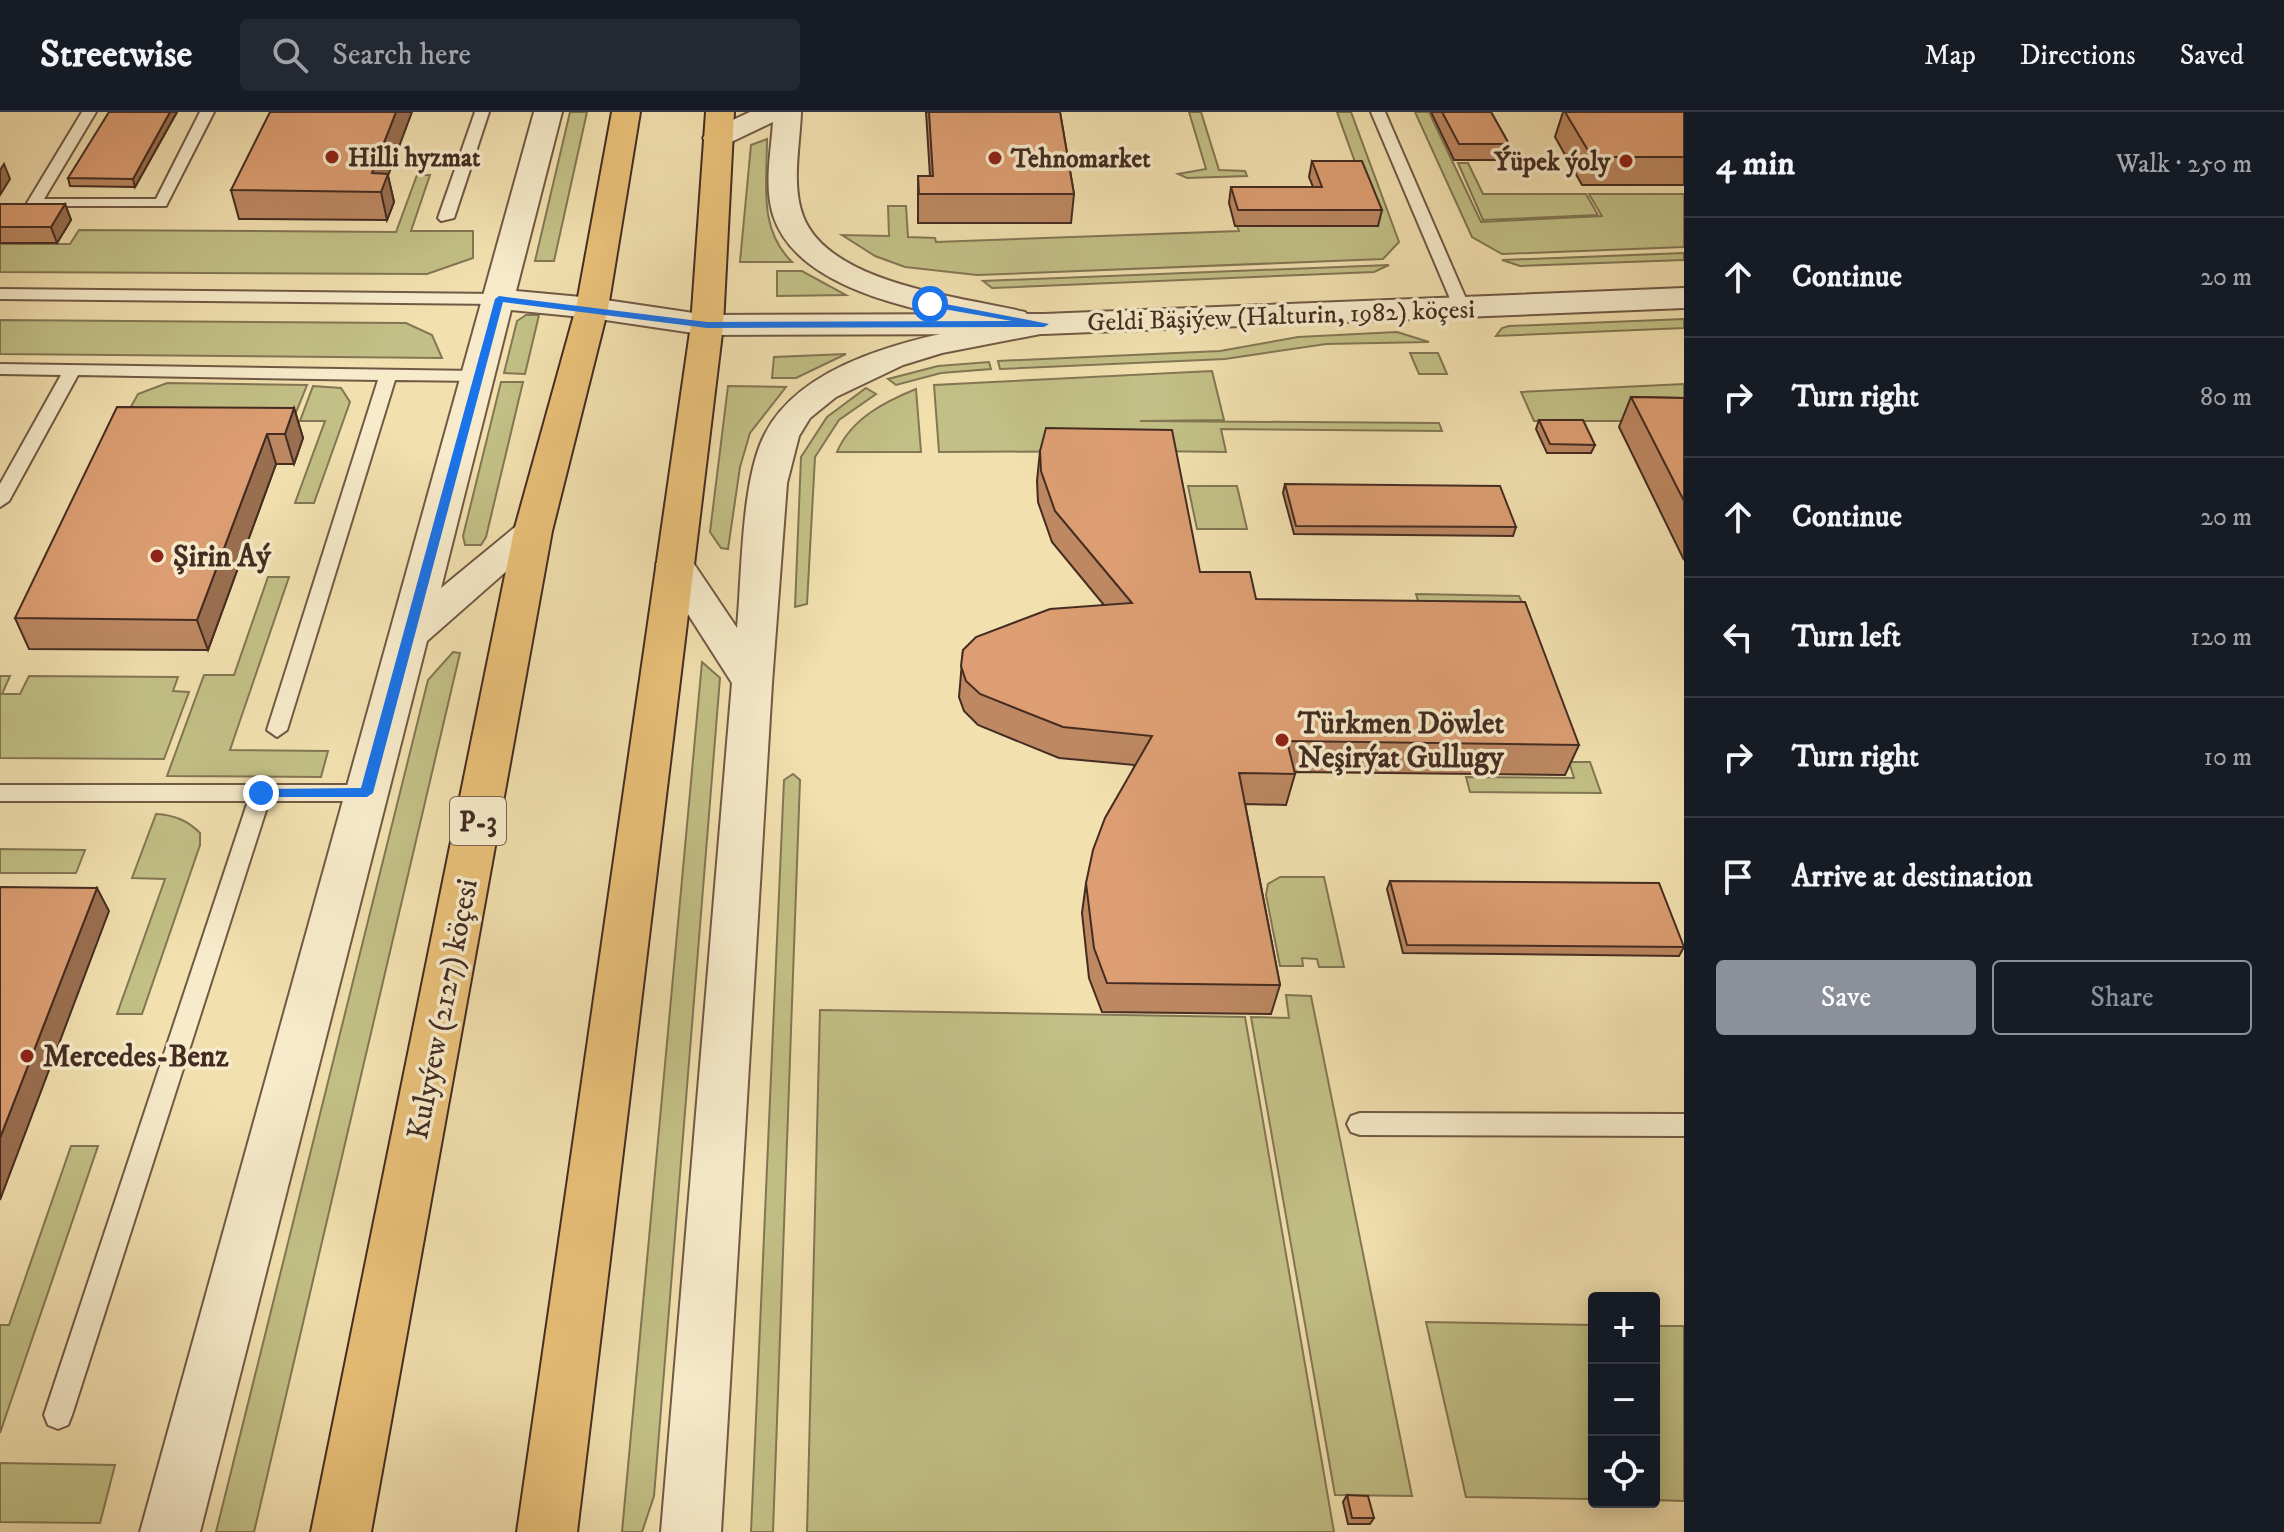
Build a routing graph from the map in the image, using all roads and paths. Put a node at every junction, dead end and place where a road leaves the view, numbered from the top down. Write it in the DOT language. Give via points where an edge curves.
graph roads {
  1 [pos="89,112"];
  2 [pos="207,112"];
  3 [pos="482,112"];
  4 [pos="548,112"];
  5 [pos="626,112"];
  6 [pos="772,112"];
  7 [pos="787,112"];
  8 [pos="1378,112"];
  9 [pos="719,125"];
  10 [pos="446,218"];
  11 [pos="0,294"];
  12 [pos="1684,298"];
  13 [pos="499,299"];
  14 [pos="592,308"];
  15 [pos="1462,308"];
  16 [pos="1044,324"];
  17 [pos="707,325"];
  18 [pos="0,369"];
  19 [pos="72,370"];
  20 [pos="388,374"];
  21 [pos="478,376"];
  22 [pos="0,501"];
  23 [pos="533,531"];
  24 [pos="675,564"];
  25 [pos="410,634"];
  26 [pos="752,683"];
  27 [pos="277,730"];
  28 [pos="0,793"];
  29 [pos="261,793"];
  30 [pos="367,793"];
  31 [pos="1360,1124"];
  32 [pos="1684,1125"];
  33 [pos="58,1415"];
  34 [pos="170,1532"];
  35 [pos="341,1532"];
  36 [pos="547,1532"];
  37 [pos="691,1532"];
  1 -- 2 [label="lane" via="34,203 161,203"];
  3 -- 10 [label="lane"];
  4 -- 13 [label="street"];
  5 -- 14 [label="highway, Kulyýew (2127) köçesi / P-3"];
  6 -- 9 [label="street"];
  7 -- 16 [label="street" via="788,218 817,254 849,274 930,304"];
  8 -- 15 [label="lane"];
  9 -- 17 [label="highway"];
  11 -- 13 [label="lane"];
  12 -- 15 [label="street, Geldi Bäşiýew (Halturin, 1982) köçesi"];
  13 -- 14 [label="street, Geldi Bäşiýew (Halturin, 1982) köçesi"];
  13 -- 21 [label="street"];
  14 -- 17 [label="street, Geldi Bäşiýew (Halturin, 1982) köçesi"];
  14 -- 23 [label="highway, Kulyýew (2127) köçesi / P-3"];
  15 -- 16 [label="street, Geldi Bäşiýew (Halturin, 1982) köçesi"];
  16 -- 17 [label="street, Geldi Bäşiýew (Halturin, 1982) köçesi"];
  16 -- 26 [label="street" via="891,358 824,390 797,411 781,436 769,483"];
  17 -- 24 [label="highway"];
  18 -- 19 [label="lane"];
  19 -- 20 [label="lane"];
  19 -- 22 [label="lane"];
  20 -- 21 [label="lane"];
  20 -- 27 [label="lane"];
  21 -- 25 [label="street"];
  23 -- 25 [label="street"];
  23 -- 35 [label="highway, Kulyýew (2127) köçesi / P-3"];
  24 -- 26 [label="street"];
  24 -- 36 [label="highway"];
  25 -- 30 [label="street"];
  26 -- 37 [label="street"];
  28 -- 29 [label="lane"];
  29 -- 30 [label="lane"];
  29 -- 33 [label="lane"];
  30 -- 34 [label="street"];
  31 -- 32 [label="lane"];
}
